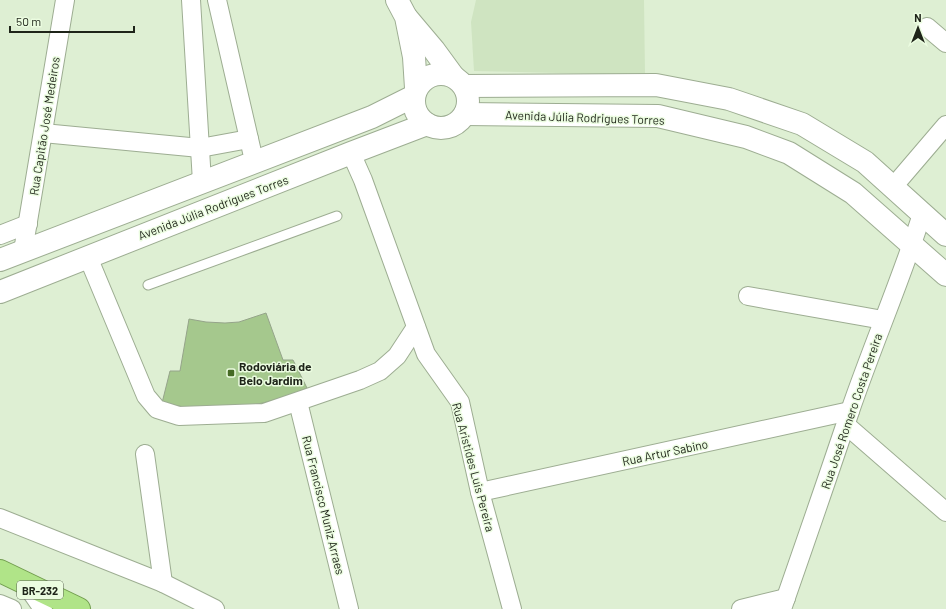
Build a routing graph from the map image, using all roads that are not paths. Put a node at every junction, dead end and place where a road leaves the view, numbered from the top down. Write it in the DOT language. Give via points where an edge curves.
graph roads {
  1 [pos="65,0"];
  2 [pos="191,0"];
  3 [pos="217,0"];
  4 [pos="402,8"];
  5 [pos="927,27"];
  6 [pos="946,43"];
  7 [pos="459,81"];
  8 [pos="660,86"];
  9 [pos="415,92"];
  10 [pos="465,114"];
  11 [pos="658,116"];
  12 [pos="427,124"];
  13 [pos="946,125"];
  14 [pos="43,133"];
  15 [pos="249,139"];
  16 [pos="200,148"];
  17 [pos="351,153"];
  18 [pos="255,162"];
  19 [pos="871,167"];
  20 [pos="202,182"];
  21 [pos="893,187"];
  22 [pos="853,193"];
  23 [pos="922,214"];
  24 [pos="337,216"];
  25 [pos="28,224"];
  26 [pos="0,234"];
  27 [pos="946,235"];
  28 [pos="912,246"];
  29 [pos="23,251"];
  30 [pos="88,257"];
  31 [pos="0,260"];
  32 [pos="946,275"];
  33 [pos="148,285"];
  34 [pos="0,292"];
  35 [pos="748,296"];
  36 [pos="883,320"];
  37 [pos="416,327"];
  38 [pos="298,402"];
  39 [pos="848,418"];
  40 [pos="146,454"];
  41 [pos="480,492"];
  42 [pos="946,512"];
  43 [pos="0,518"];
  44 [pos="0,571"];
  45 [pos="25,583"];
  46 [pos="163,583"];
  47 [pos="784,603"];
  48 [pos="0,604"];
  49 [pos="12,609"];
  50 [pos="43,609"];
  51 [pos="79,609"];
  52 [pos="215,609"];
  53 [pos="350,609"];
  54 [pos="512,609"];
  55 [pos="741,609"];
  1 -- 14 [label="street, Rua Capitão José Medeiros"];
  2 -- 16 [label="street"];
  3 -- 15 [label="street"];
  4 -- 7 [label="main road"];
  4 -- 9 [label="main road" via="414,57"];
  5 -- 6 [label="street"];
  7 -- 8 [label="main road"];
  7 -- 9 [label="main road" via="437,73 422,81"];
  7 -- 10 [label="main road" via="468,100"];
  8 -- 11 [label="main road"];
  8 -- 19 [label="main road" via="729,99 802,124"];
  9 -- 12 [label="main road" via="413,104 416,112"];
  9 -- 18 [label="main road" via="372,117"];
  10 -- 11 [label="main road, Avenida Júlia Rodrigues Torres"];
  10 -- 12 [label="main road" via="444,128"];
  11 -- 22 [label="main road, Avenida Júlia Rodrigues Torres" via="746,137 789,153"];
  12 -- 17 [label="main road, Avenida Júlia Rodrigues Torres"];
  13 -- 21 [label="street"];
  14 -- 16 [label="street"];
  14 -- 25 [label="street, Rua Capitão José Medeiros"];
  15 -- 16 [label="street"];
  15 -- 18 [label="street"];
  16 -- 20 [label="street"];
  17 -- 30 [label="main road, Avenida Júlia Rodrigues Torres"];
  17 -- 37 [label="street, Rua Aristides Luis Pereira"];
  18 -- 20 [label="main road"];
  19 -- 21 [label="main road"];
  19 -- 22 [label="main road"];
  20 -- 29 [label="main road"];
  21 -- 23 [label="main road"];
  22 -- 28 [label="main road, Avenida Júlia Rodrigues Torres"];
  23 -- 27 [label="main road"];
  23 -- 28 [label="street, Rua José Romero Costa Pereira"];
  24 -- 33 [label="lane"];
  25 -- 26 [label="street"];
  25 -- 29 [label="street, Rua Capitão José Medeiros"];
  28 -- 32 [label="main road, Avenida Júlia Rodrigues Torres"];
  28 -- 36 [label="street, Rua José Romero Costa Pereira"];
  29 -- 31 [label="main road"];
  30 -- 34 [label="main road, Avenida Júlia Rodrigues Torres"];
  30 -- 38 [label="street" via="146,396 157,409 179,416 264,413"];
  35 -- 36 [label="street"];
  36 -- 39 [label="street, Rua José Romero Costa Pereira"];
  37 -- 38 [label="street" via="398,356 380,370 360,380"];
  37 -- 41 [label="street, Rua Aristides Luis Pereira" via="426,354 460,402"];
  38 -- 53 [label="street, Rua Francisco Muniz Arraes"];
  39 -- 41 [label="street, Rua Artur Sabino"];
  39 -- 42 [label="street"];
  39 -- 47 [label="street, Rua José Romero Costa Pereira"];
  40 -- 46 [label="street"];
  41 -- 54 [label="street, Rua Aristides Luis Pereira"];
  43 -- 46 [label="street"];
  44 -- 45 [label="highway, BR-232"];
  45 -- 50 [label="street"];
  45 -- 51 [label="highway, BR-232"];
  46 -- 52 [label="street"];
  47 -- 55 [label="street"];
  48 -- 49 [label="street"];
}
